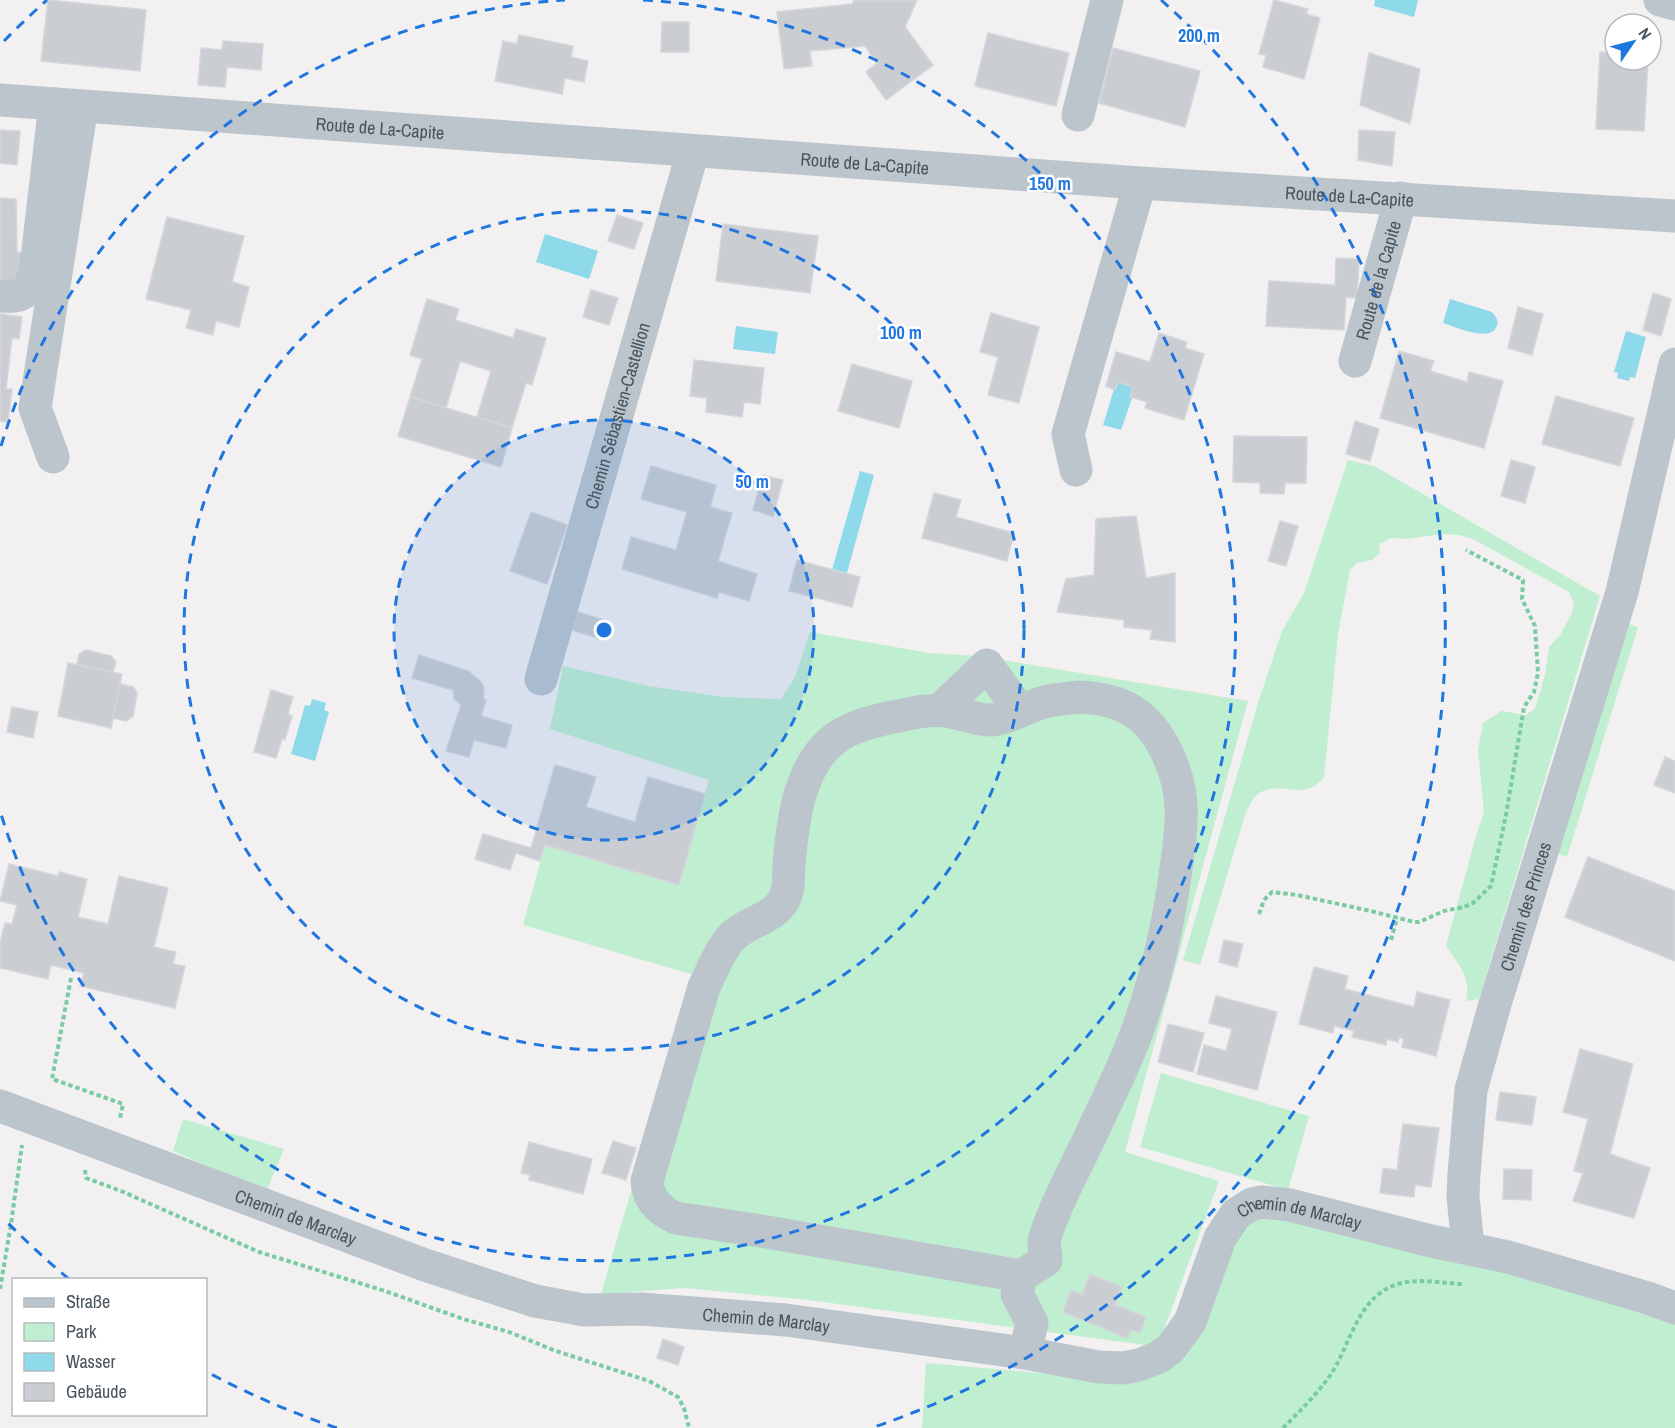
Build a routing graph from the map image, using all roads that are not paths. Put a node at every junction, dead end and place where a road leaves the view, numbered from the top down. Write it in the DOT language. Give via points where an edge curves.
graph roads {
  1 [pos="1107,0"];
  2 [pos="1660,0"];
  3 [pos="1675,4"];
  4 [pos="0,100"];
  5 [pos="69,105"];
  6 [pos="1078,115"];
  7 [pos="693,151"];
  8 [pos="1140,183"];
  9 [pos="1401,198"];
  10 [pos="1675,216"];
  11 [pos="0,296"];
  12 [pos="1355,361"];
  13 [pos="1675,364"];
  14 [pos="53,457"];
  15 [pos="1076,470"];
  16 [pos="541,679"];
  17 [pos="940,710"];
  18 [pos="1020,711"];
  19 [pos="0,1106"];
  20 [pos="1468,1248"];
  21 [pos="1021,1276"];
  22 [pos="1675,1308"];
  23 [pos="1025,1353"];
  1 -- 6 [label="street"];
  2 -- 3 [label="street"];
  4 -- 5 [label="street, Route de La-Capite"];
  5 -- 7 [label="street, Route de La-Capite"];
  5 -- 11 [label="street" via="32,282 24,294"];
  5 -- 14 [label="street" via="35,408"];
  7 -- 8 [label="street, Route de La-Capite"];
  7 -- 16 [label="street, Chemin Sébastien-Castellion"];
  8 -- 9 [label="street, Route de La-Capite"];
  8 -- 15 [label="street" via="1068,434"];
  9 -- 10 [label="street, Route de La-Capite"];
  9 -- 12 [label="street, Route de la Capite"];
  13 -- 20 [label="street, Chemin des Princes" via="1622,592 1471,1090 1463,1196"];
  17 -- 18 [label="street" via="982,720 1000,719"];
  17 -- 18 [label="street" via="987,665"];
  17 -- 21 [label="street" via="853,727 831,742 811,766 797,805 786,896 774,911 730,938 704,987 647,1187 653,1202 676,1218"];
  18 -- 21 [label="street" via="1044,702 1080,697 1096,698 1137,712 1163,743 1176,771 1182,800 1170,910 1142,1018 1051,1220 1044,1242 1046,1260"];
  19 -- 23 [label="street, Chemin de Marclay" via="425,1265 535,1300 584,1310 641,1309 786,1320"];
  20 -- 22 [label="street"];
  20 -- 23 [label="street, Chemin de Marclay" via="1290,1205 1252,1204 1236,1214 1220,1238 1190,1322 1160,1357 1123,1368"];
  21 -- 23 [label="street" via="1017,1294 1032,1323"];
}
